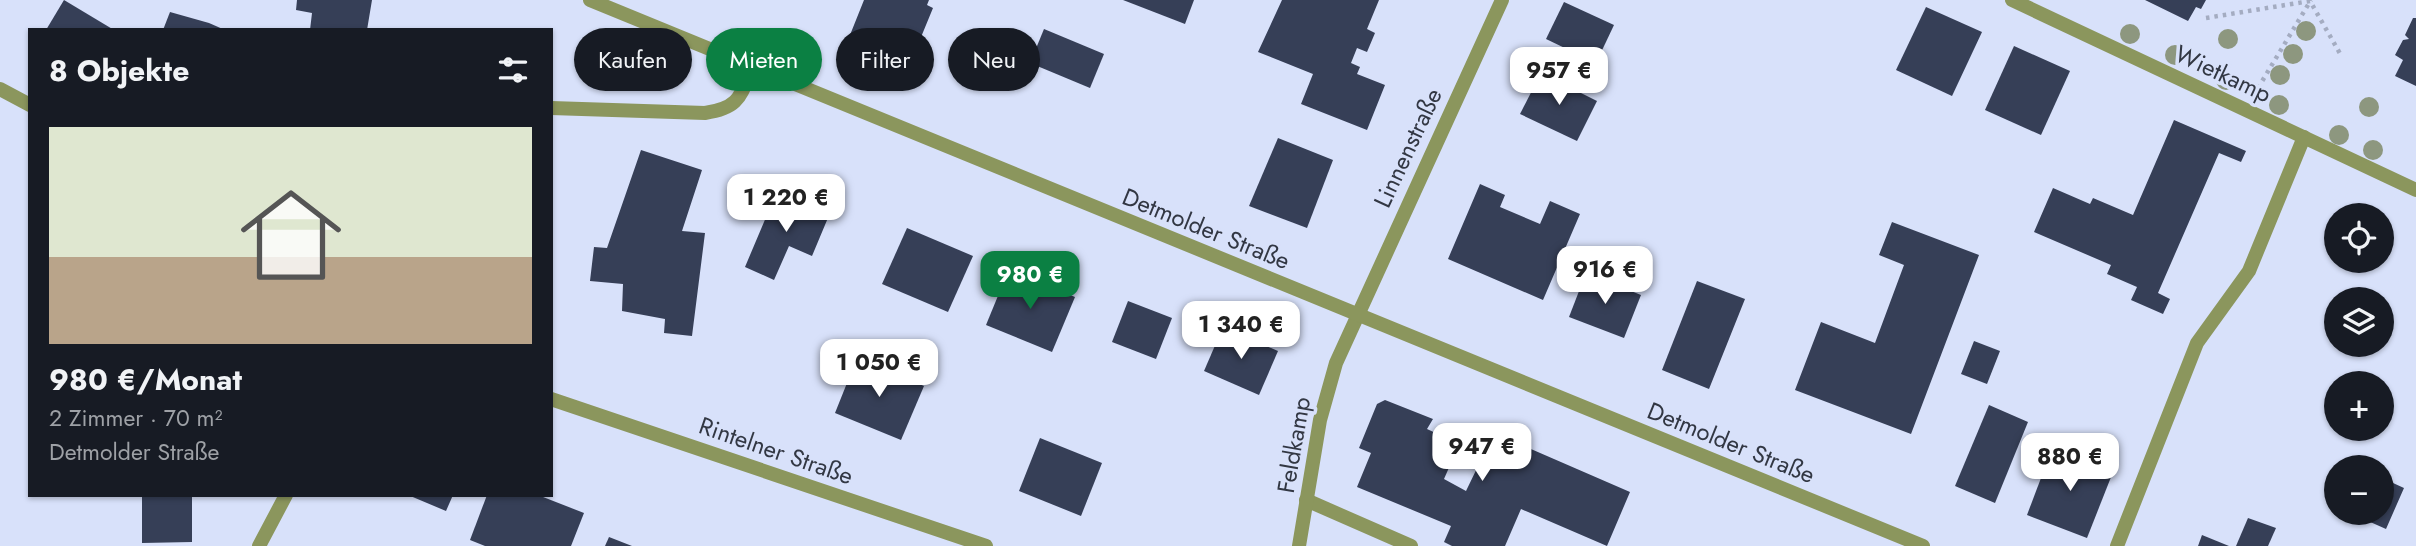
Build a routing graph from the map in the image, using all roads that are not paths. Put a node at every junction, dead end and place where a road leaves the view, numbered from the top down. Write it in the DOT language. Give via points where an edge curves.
graph roads {
  1 [pos="590,0"];
  2 [pos="1502,0"];
  3 [pos="2012,0"];
  4 [pos="706,47"];
  5 [pos="0,89"];
  6 [pos="742,91"];
  7 [pos="813,91"];
  8 [pos="28,104"];
  9 [pos="553,108"];
  10 [pos="2304,137"];
  11 [pos="2416,190"];
  12 [pos="1356,315"];
  13 [pos="553,400"];
  14 [pos="285,497"];
  15 [pos="1306,500"];
  16 [pos="259,546"];
  17 [pos="986,546"];
  18 [pos="1299,546"];
  19 [pos="1411,546"];
  20 [pos="1923,546"];
  21 [pos="2118,546"];
  1 -- 4 [label="street, Detmolder Straße"];
  2 -- 12 [label="street, Linnenstraße"];
  3 -- 10 [label="street, Wietkamp"];
  5 -- 8 [label="street"];
  6 -- 9 [label="street" via="739,100 722,111 705,113"];
  7 -- 12 [label="street, Detmolder Straße"];
  10 -- 11 [label="street, Wietkamp"];
  10 -- 21 [label="street" via="2249,271 2197,343"];
  12 -- 15 [label="street, Feldkamp" via="1328,388"];
  12 -- 20 [label="street, Detmolder Straße"];
  13 -- 17 [label="street, Rintelner Straße"];
  14 -- 16 [label="street"];
  15 -- 18 [label="street, Feldkamp"];
  15 -- 19 [label="street"];
}
